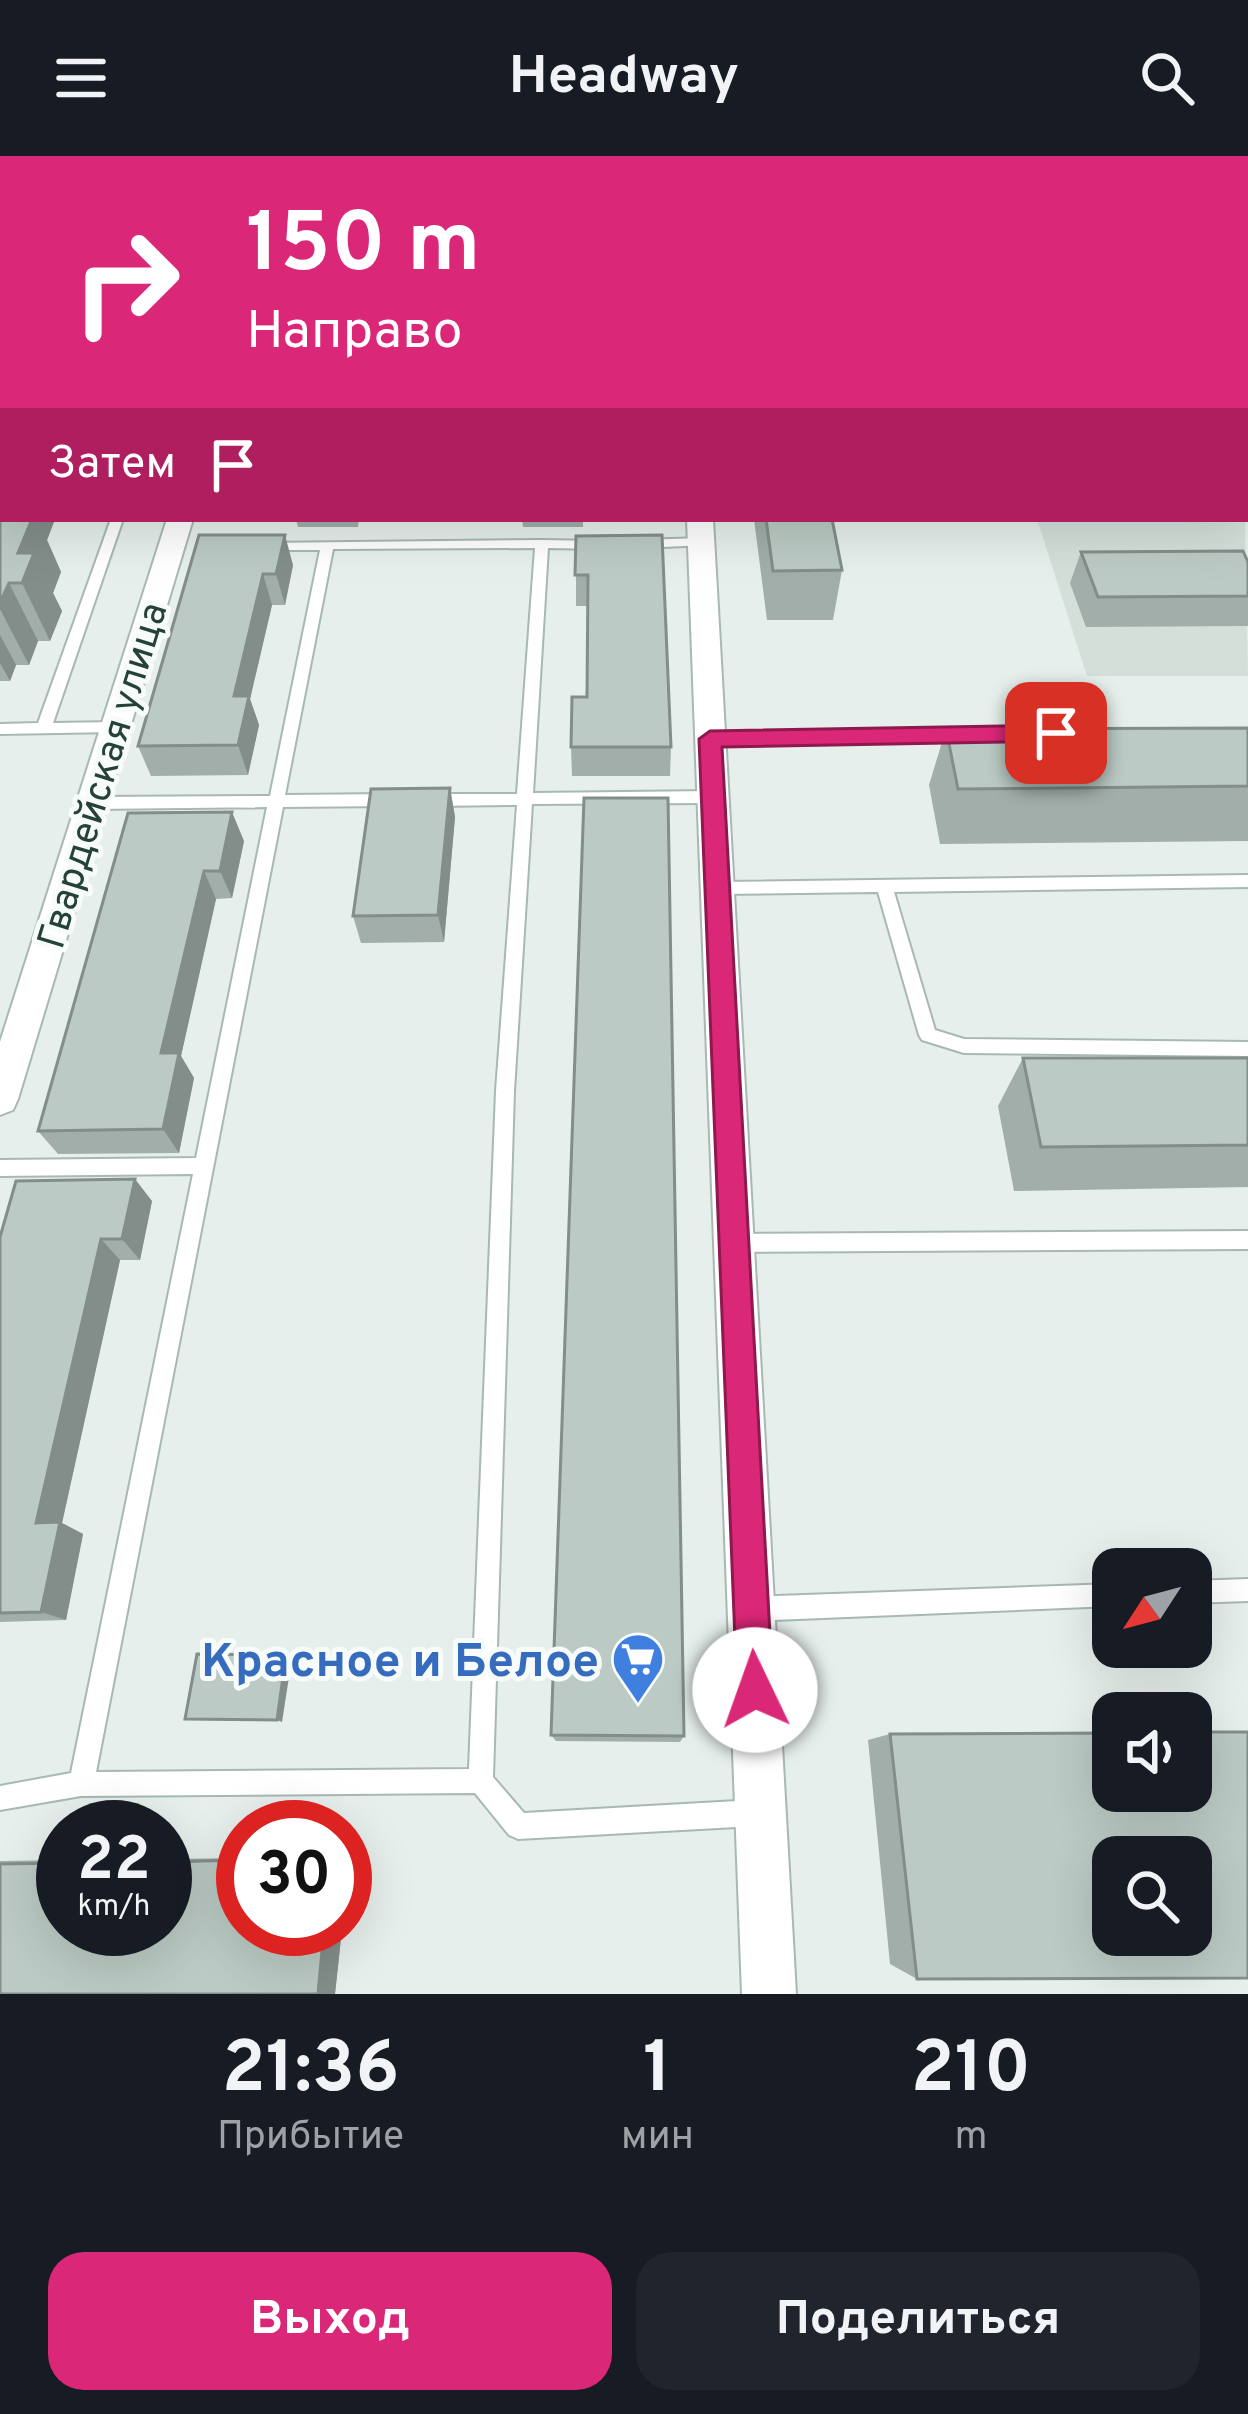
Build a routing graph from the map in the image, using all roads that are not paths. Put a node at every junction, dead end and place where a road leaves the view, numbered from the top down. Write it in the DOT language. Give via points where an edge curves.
graph roads {
  1 [pos="116,522"];
  2 [pos="701,531"];
  3 [pos="181,538"];
  4 [pos="542,544"];
  5 [pos="258,546"];
  6 [pos="327,546"];
  7 [pos="116,727"];
  8 [pos="44,728"];
  9 [pos="0,729"];
  10 [pos="985,734"];
  11 [pos="710,739"];
  12 [pos="713,797"];
  13 [pos="527,799"];
  14 [pos="276,801"];
  15 [pos="92,803"];
  16 [pos="1248,881"];
  17 [pos="884,886"];
  18 [pos="718,888"];
  19 [pos="1248,1049"];
  20 [pos="0,1099"];
  21 [pos="204,1166"];
  22 [pos="0,1168"];
  23 [pos="1248,1240"];
  24 [pos="734,1243"];
  25 [pos="1248,1590"];
  26 [pos="1212,1591"];
  27 [pos="1092,1596"];
  28 [pos="751,1609"];
  29 [pos="481,1780"];
  30 [pos="81,1784"];
  31 [pos="0,1798"];
  32 [pos="760,1813"];
  33 [pos="769,1994"];
  1 -- 8 [label="lane"];
  2 -- 4 [label="lane"];
  2 -- 11 [label="street"];
  3 -- 7 [label="street, Гвардейская улица"];
  4 -- 6 [label="lane"];
  4 -- 13 [label="lane"];
  5 -- 6 [label="lane"];
  6 -- 14 [label="lane"];
  7 -- 8 [label="lane"];
  7 -- 15 [label="street, Гвардейская улица"];
  8 -- 9 [label="lane"];
  10 -- 11 [label="lane"];
  11 -- 12 [label="street"];
  12 -- 13 [label="lane"];
  12 -- 18 [label="street"];
  13 -- 14 [label="lane"];
  13 -- 29 [label="lane" via="505,1090"];
  14 -- 15 [label="lane"];
  14 -- 21 [label="lane"];
  15 -- 20 [label="street, Гвардейская улица"];
  16 -- 17 [label="lane"];
  17 -- 18 [label="lane"];
  17 -- 19 [label="lane" via="928,1035 964,1046"];
  18 -- 24 [label="street"];
  21 -- 22 [label="lane"];
  21 -- 30 [label="lane"];
  23 -- 24 [label="lane"];
  24 -- 28 [label="street"];
  25 -- 26 [label="lane"];
  27 -- 28 [label="lane"];
  28 -- 32 [label="street"];
  29 -- 30 [label="lane"];
  29 -- 32 [label="lane" via="518,1826"];
  30 -- 31 [label="lane"];
  32 -- 33 [label="street"];
}
